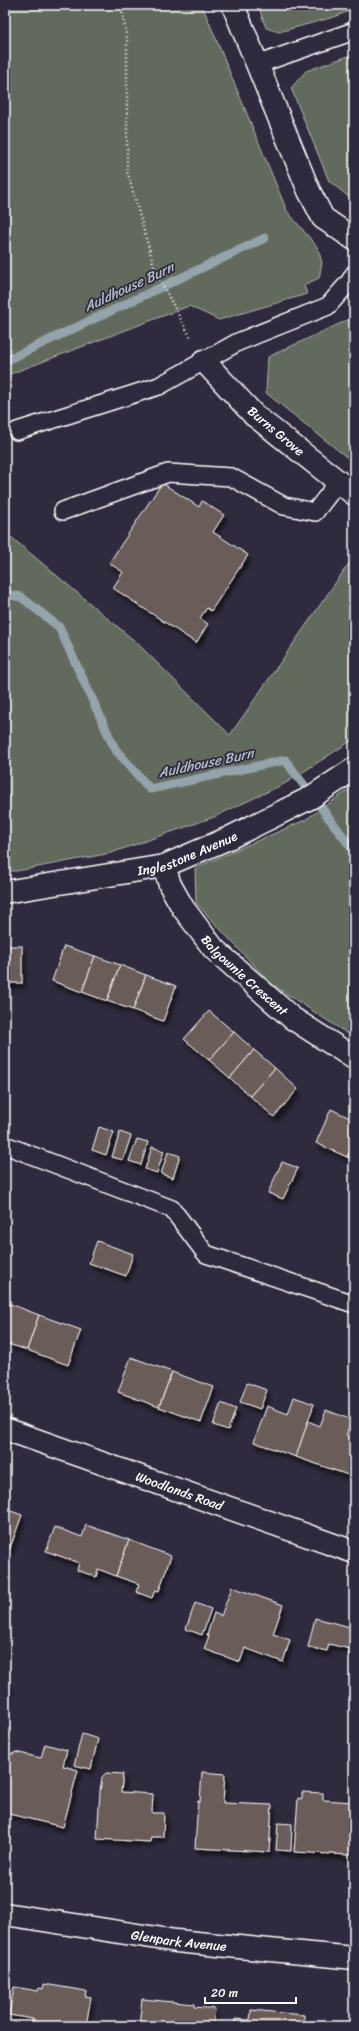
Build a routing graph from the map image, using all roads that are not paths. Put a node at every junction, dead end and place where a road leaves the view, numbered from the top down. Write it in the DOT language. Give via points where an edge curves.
graph roads {
  1 [pos="233,5"];
  2 [pos="354,31"];
  3 [pos="256,65"];
  4 [pos="354,239"];
  5 [pos="354,274"];
  6 [pos="204,361"];
  7 [pos="17,430"];
  8 [pos="346,487"];
  9 [pos="63,511"];
  10 [pos="354,769"];
  11 [pos="164,866"];
  12 [pos="5,892"];
  13 [pos="354,1058"];
  14 [pos="5,1145"];
  15 [pos="354,1304"];
  16 [pos="5,1428"];
  17 [pos="354,1552"];
  18 [pos="5,1914"];
  19 [pos="354,1958"];
  1 -- 3 [label="street"];
  2 -- 3 [label="lane"];
  3 -- 4 [label="street" via="298,168 324,218"];
  5 -- 6 [label="lane" via="328,306 238,342"];
  6 -- 7 [label="lane" via="159,386"];
  6 -- 8 [label="street, Burns Grove" via="254,414"];
  8 -- 9 [label="lane" via="315,512 284,506 231,477 168,473"];
  10 -- 11 [label="street, Inglestone Avenue" via="310,798 229,838"];
  11 -- 12 [label="street, Inglestone Avenue"];
  11 -- 13 [label="street, Balgownie Crescent" via="170,885 183,908 214,949 292,1018"];
  14 -- 15 [label="lane" via="172,1209 206,1254"];
  16 -- 17 [label="street, Woodlands Road"];
  18 -- 19 [label="street, Glenpark Avenue" via="176,1941"];
}
